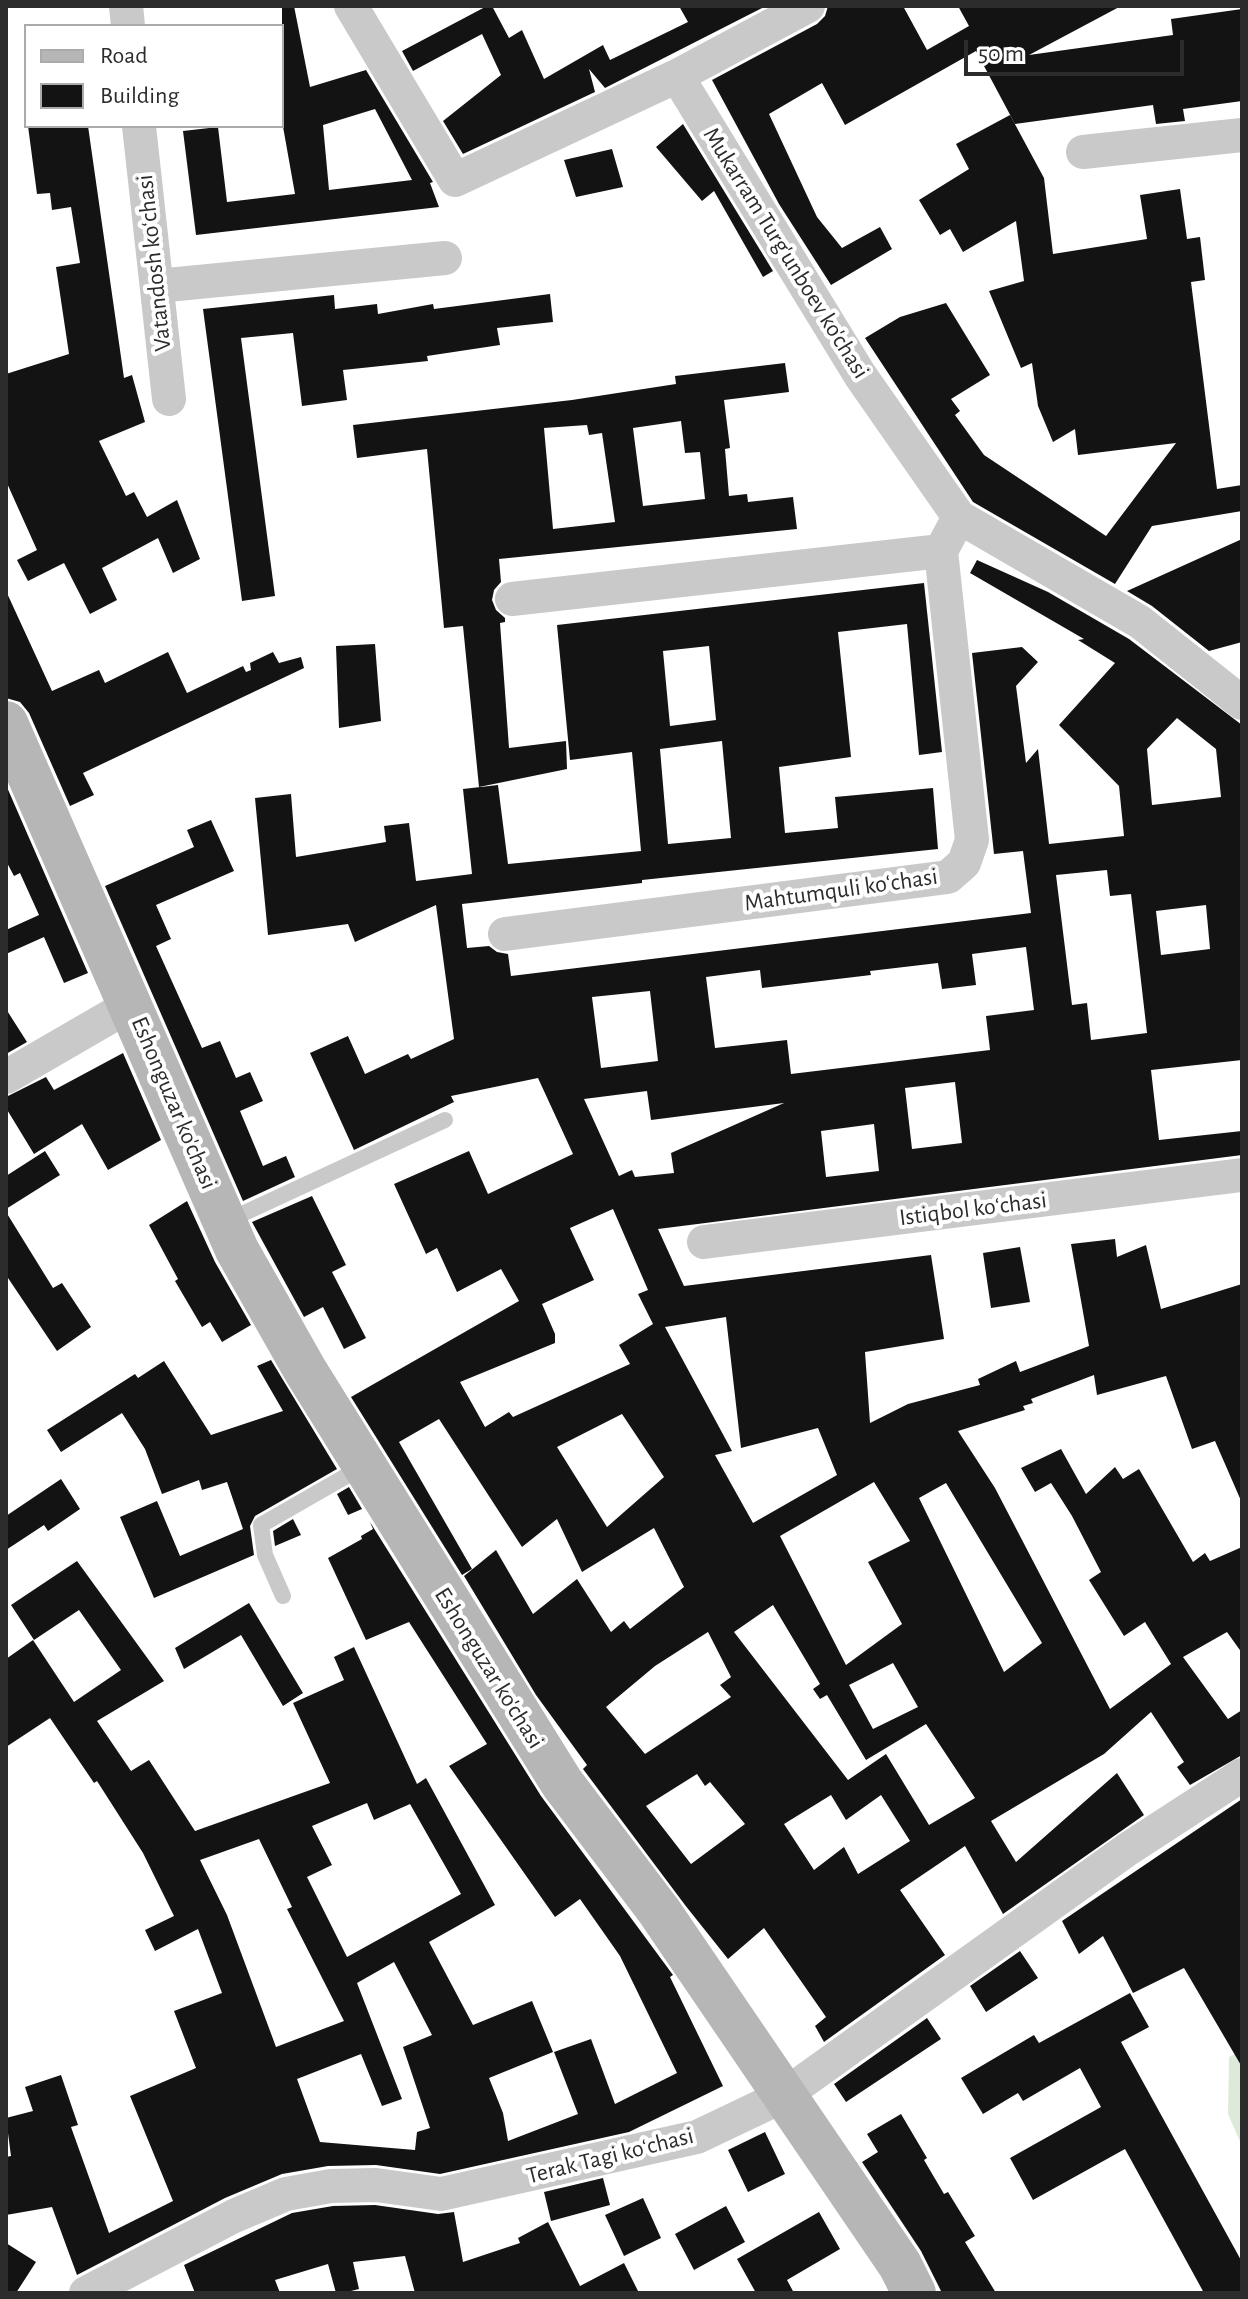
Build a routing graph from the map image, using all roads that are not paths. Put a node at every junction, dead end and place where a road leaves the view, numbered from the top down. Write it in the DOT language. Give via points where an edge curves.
graph roads {
  1 [pos="351,6"];
  2 [pos="808,6"];
  3 [pos="677,76"];
  4 [pos="139,128"];
  5 [pos="1242,135"];
  6 [pos="1083,152"];
  7 [pos="445,258"];
  8 [pos="157,286"];
  9 [pos="169,399"];
  10 [pos="959,517"];
  11 [pos="941,551"];
  12 [pos="512,599"];
  13 [pos="1242,703"];
  14 [pos="6,723"];
  15 [pos="505,934"];
  16 [pos="132,1004"];
  17 [pos="6,1077"];
  18 [pos="445,1120"];
  19 [pos="1242,1175"];
  20 [pos="225,1222"];
  21 [pos="704,1242"];
  22 [pos="363,1467"];
  23 [pos="283,1596"];
  24 [pos="1242,1775"];
  25 [pos="783,2096"];
  26 [pos="86,2293"];
  27 [pos="914,2293"];
  1 -- 3 [label="street" via="455,180"];
  2 -- 3 [label="street"];
  3 -- 10 [label="street, Mukarram Turg'unboev ko'chasi" via="860,375"];
  4 -- 8 [label="street, Vatandosh koʻchasi"];
  5 -- 6 [label="street"];
  7 -- 8 [label="street"];
  8 -- 9 [label="street, Vatandosh koʻchasi"];
  10 -- 11 [label="street"];
  10 -- 13 [label="street, Mukarram Turg'unboev ko'chasi" via="1140,622"];
  11 -- 12 [label="street"];
  11 -- 15 [label="street, Mahtumquli koʻchasi" via="972,840 964,863 948,877"];
  14 -- 16 [label="street, Eshonguzar ko'chasi"];
  16 -- 17 [label="street, Eshonguzar ko'chasi"];
  16 -- 20 [label="street, Eshonguzar ko'chasi"];
  18 -- 20 [label="lane"];
  19 -- 21 [label="street, Istiqbol koʻchasi"];
  20 -- 22 [label="street, Eshonguzar ko'chasi"];
  22 -- 23 [label="lane" via="261,1525 265,1555"];
  22 -- 25 [label="street, Eshonguzar ko'chasi" via="562,1783 659,1911"];
  24 -- 25 [label="street, Terak Tagi koʻchasi" via="1128,1849"];
  25 -- 26 [label="street, Terak Tagi koʻchasi" via="697,2137 479,2188 441,2194 376,2185 331,2186 286,2194"];
  25 -- 27 [label="street, Eshonguzar ko'chasi"];
}
